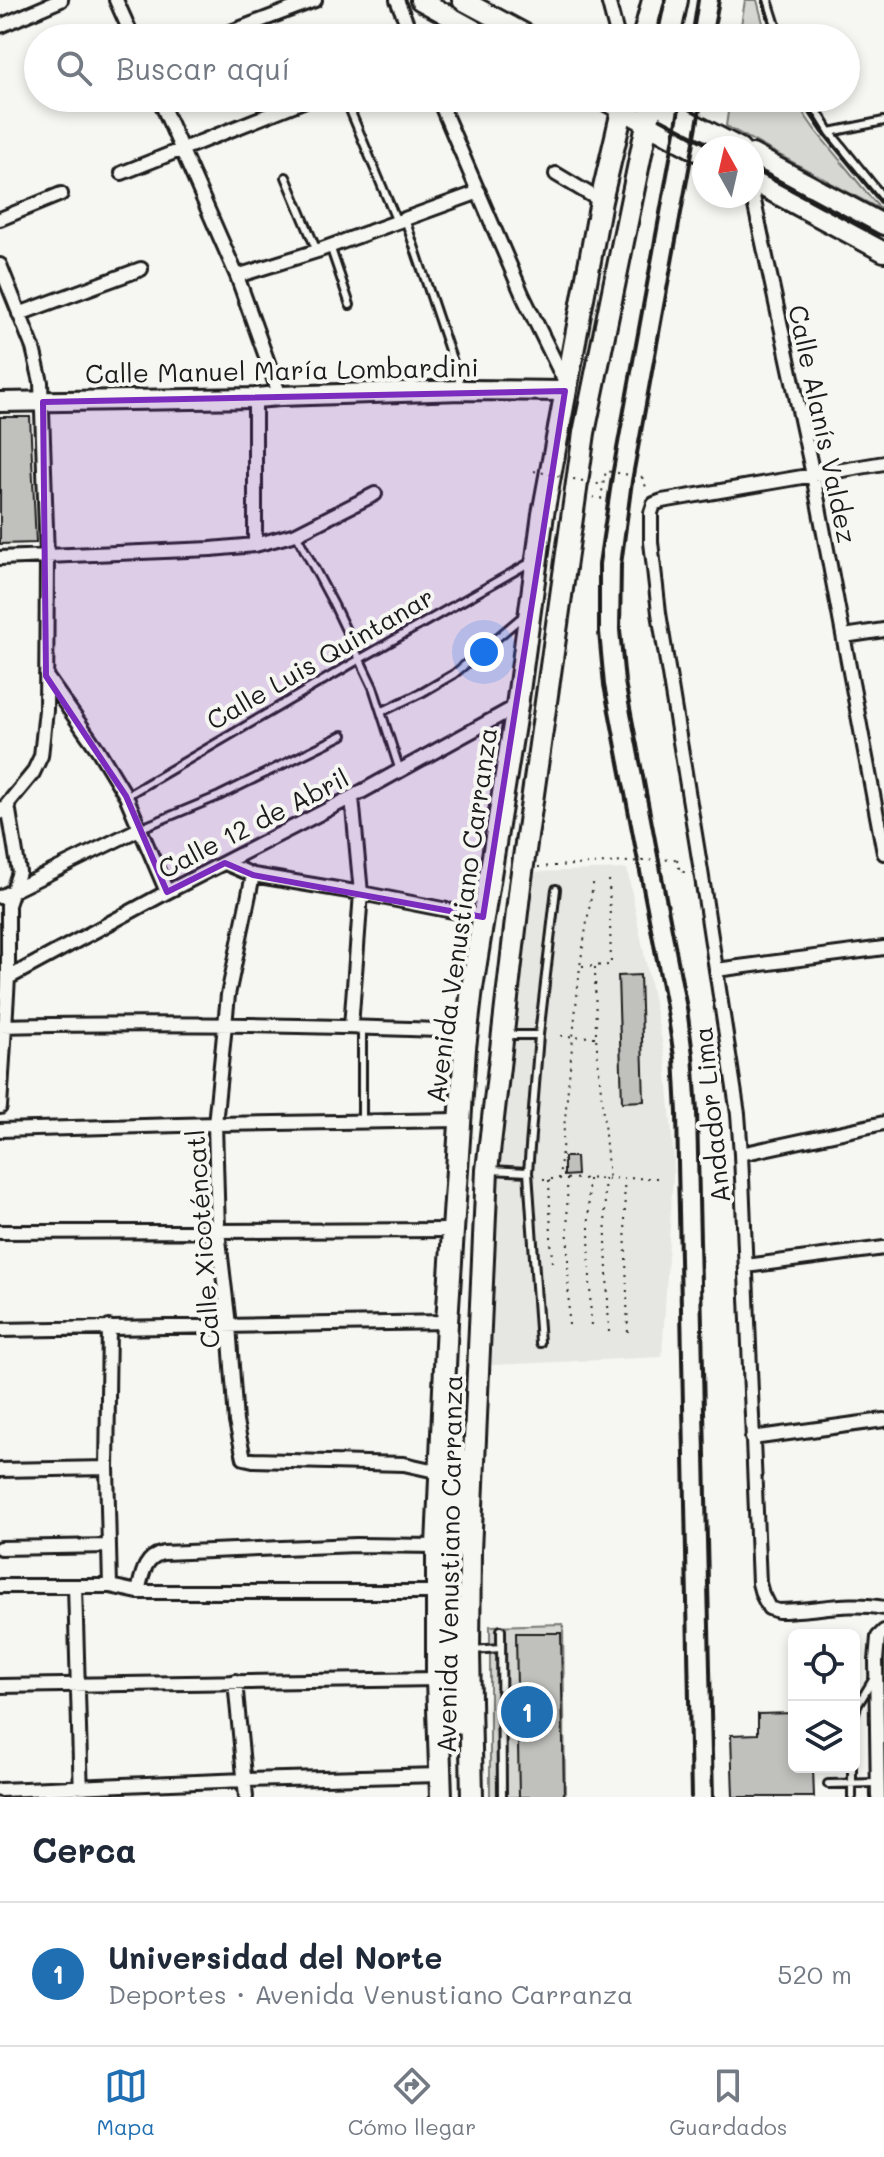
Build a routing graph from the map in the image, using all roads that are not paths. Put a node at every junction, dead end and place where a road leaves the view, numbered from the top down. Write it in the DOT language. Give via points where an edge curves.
graph roads {
  1 [pos="61,0"];
  2 [pos="116,0"];
  3 [pos="315,0"];
  4 [pos="397,0"];
  5 [pos="420,0"];
  6 [pos="462,0"];
  7 [pos="608,0"];
  8 [pos="653,0"];
  9 [pos="677,0"];
  10 [pos="768,0"];
  11 [pos="127,24"];
  12 [pos="252,24"];
  13 [pos="407,24"];
  14 [pos="464,24"];
  15 [pos="507,24"];
  16 [pos="614,24"];
  17 [pos="647,24"];
  18 [pos="672,24"];
  19 [pos="776,24"];
  20 [pos="0,26"];
  21 [pos="165,112"];
  22 [pos="277,112"];
  23 [pos="351,112"];
  24 [pos="444,112"];
  25 [pos="622,112"];
  26 [pos="633,112"];
  27 [pos="649,112"];
  28 [pos="675,112"];
  29 [pos="818,112"];
  30 [pos="884,121"];
  31 [pos="647,124"];
  32 [pos="830,132"];
  33 [pos="718,136"];
  34 [pos="692,148"];
  35 [pos="183,150"];
  36 [pos="764,160"];
  37 [pos="122,173"];
  38 [pos="556,174"];
  39 [pos="286,177"];
  40 [pos="764,188"];
  41 [pos="479,192"];
  42 [pos="61,194"];
  43 [pos="884,199"];
  44 [pos="601,201"];
  45 [pos="755,208"];
  46 [pos="0,219"];
  47 [pos="401,220"];
  48 [pos="884,225"];
  49 [pos="323,248"];
  50 [pos="883,256"];
  51 [pos="141,269"];
  52 [pos="1,270"];
  53 [pos="237,276"];
  54 [pos="350,305"];
  55 [pos="19,314"];
  56 [pos="566,388"];
  57 [pos="462,390"];
  58 [pos="280,396"];
  59 [pos="255,398"];
  60 [pos="0,402"];
  61 [pos="43,402"];
  62 [pos="884,463"];
  63 [pos="813,475"];
  64 [pos="375,494"];
  65 [pos="296,534"];
  66 [pos="255,545"];
  67 [pos="47,557"];
  68 [pos="0,558"];
  69 [pos="537,559"];
  70 [pos="529,612"];
  71 [pos="884,630"];
  72 [pos="844,636"];
  73 [pos="360,659"];
  74 [pos="46,676"];
  75 [pos="517,706"];
  76 [pos="381,712"];
  77 [pos="343,735"];
  78 [pos="400,771"];
  79 [pos="878,786"];
  80 [pos="126,796"];
  81 [pos="352,797"];
  82 [pos="4,809"];
  83 [pos="139,829"];
  84 [pos="884,853"];
  85 [pos="225,863"];
  86 [pos="253,875"];
  87 [pos="14,889"];
  88 [pos="556,889"];
  89 [pos="167,892"];
  90 [pos="361,893"];
  91 [pos="0,897"];
  92 [pos="483,917"];
  93 [pos="884,948"];
  94 [pos="716,970"];
  95 [pos="8,978"];
  96 [pos="226,1025"];
  97 [pos="2,1026"];
  98 [pos="356,1027"];
  99 [pos="467,1031"];
  100 [pos="502,1035"];
  101 [pos="539,1035"];
  102 [pos="0,1107"];
  103 [pos="459,1120"];
  104 [pos="362,1121"];
  105 [pos="884,1123"];
  106 [pos="215,1124"];
  107 [pos="0,1130"];
  108 [pos="741,1154"];
  109 [pos="487,1170"];
  110 [pos="528,1172"];
  111 [pos="452,1230"];
  112 [pos="218,1231"];
  113 [pos="0,1232"];
  114 [pos="884,1248"];
  115 [pos="746,1266"];
  116 [pos="447,1322"];
  117 [pos="229,1325"];
  118 [pos="109,1327"];
  119 [pos="0,1330"];
  120 [pos="540,1343"];
  121 [pos="442,1410"];
  122 [pos="884,1420"];
  123 [pos="752,1438"];
  124 [pos="107,1468"];
  125 [pos="0,1470"];
  126 [pos="440,1472"];
  127 [pos="109,1546"];
  128 [pos="437,1546"];
  129 [pos="0,1548"];
  130 [pos="470,1551"];
  131 [pos="0,1586"];
  132 [pos="75,1586"];
  133 [pos="110,1586"];
  134 [pos="138,1592"];
  135 [pos="437,1592"];
  136 [pos="884,1608"];
  137 [pos="501,1630"];
  138 [pos="884,1631"];
  139 [pos="501,1648"];
  140 [pos="469,1651"];
  141 [pos="880,1659"];
  142 [pos="876,1675"];
  143 [pos="437,1679"];
  144 [pos="235,1681"];
  145 [pos="77,1684"];
  146 [pos="0,1686"];
  147 [pos="860,1701"];
  148 [pos="471,1742"];
  149 [pos="852,1773"];
  150 [pos="440,1775"];
  151 [pos="245,1780"];
  152 [pos="852,1783"];
  153 [pos="828,1784"];
  154 [pos="0,1790"];
  155 [pos="878,1790"];
  156 [pos="81,1791"];
  157 [pos="246,1797"];
  158 [pos="441,1797"];
  159 [pos="472,1797"];
  160 [pos="502,1797"];
  161 [pos="852,1797"];
  1 -- 20 [label="street"];
  2 -- 11 [label="street"];
  3 -- 12 [label="street"];
  4 -- 13 [label="street"];
  5 -- 14 [label="street"];
  6 -- 15 [label="street"];
  7 -- 16 [label="street"];
  8 -- 17 [label="main road"];
  9 -- 18 [label="main road"];
  10 -- 19 [label="lane"];
  21 -- 35 [label="street"];
  22 -- 35 [label="street"];
  23 -- 47 [label="lane"];
  24 -- 41 [label="street"];
  25 -- 44 [label="main road, Avenida Venustiano Carranza"];
  26 -- 31 [label="street"];
  27 -- 31 [label="main road, Avenida Venustiano Carranza"];
  28 -- 33 [label="street"];
  29 -- 32 [label="lane"];
  30 -- 32 [label="lane"];
  31 -- 34 [label="street"];
  31 -- 100 [label="main road, Avenida Venustiano Carranza" via="584,433"];
  32 -- 43 [label="lane"];
  35 -- 37 [label="street"];
  35 -- 53 [label="street"];
  36 -- 48 [label="street"];
  38 -- 44 [label="street"];
  39 -- 49 [label="lane"];
  40 -- 50 [label="street"];
  41 -- 47 [label="street"];
  41 -- 56 [label="street"];
  42 -- 46 [label="street"];
  44 -- 56 [label="main road, Avenida Venustiano Carranza"];
  45 -- 63 [label="street, Calle Alanís Valdez"];
  47 -- 49 [label="street"];
  47 -- 57 [label="lane"];
  49 -- 53 [label="street"];
  49 -- 54 [label="lane"];
  51 -- 55 [label="street"];
  52 -- 55 [label="street"];
  53 -- 58 [label="street"];
  55 -- 61 [label="street" via="35,357"];
  56 -- 57 [label="street, Calle Manuel María Lombardini"];
  56 -- 69 [label="main road, Avenida Venustiano Carranza"];
  57 -- 58 [label="street, Calle Manuel María Lombardini"];
  58 -- 59 [label="street, Calle Manuel María Lombardini"];
  59 -- 61 [label="street, Calle Manuel María Lombardini"];
  59 -- 66 [label="street"];
  60 -- 61 [label="street, Calle Manuel María Lombardini"];
  61 -- 67 [label="street"];
  62 -- 63 [label="street"];
  63 -- 72 [label="street, Calle Alanís Valdez"];
  63 -- 94 [label="street, Andador Lima" via="677,498 654,504 651,513 659,613"];
  64 -- 65 [label="street"];
  65 -- 66 [label="street"];
  65 -- 73 [label="lane"];
  66 -- 67 [label="street"];
  67 -- 68 [label="street"];
  67 -- 74 [label="street"];
  69 -- 70 [label="main road, Avenida Venustiano Carranza"];
  69 -- 73 [label="lane, Calle Luis Quintanar"];
  70 -- 75 [label="main road, Avenida Venustiano Carranza"];
  70 -- 76 [label="lane" via="454,674"];
  71 -- 72 [label="street"];
  72 -- 79 [label="street, Calle Alanís Valdez"];
  73 -- 76 [label="lane"];
  73 -- 80 [label="lane, Calle Luis Quintanar"];
  74 -- 80 [label="street"];
  74 -- 82 [label="street" via="41,756"];
  75 -- 78 [label="street, Calle 12 de Abril"];
  75 -- 92 [label="main road, Avenida Venustiano Carranza"];
  76 -- 78 [label="lane"];
  77 -- 83 [label="lane"];
  78 -- 81 [label="street, Calle 12 de Abril"];
  79 -- 84 [label="street, Calle Alanís Valdez"];
  80 -- 83 [label="street"];
  81 -- 85 [label="street, Calle 12 de Abril"];
  81 -- 90 [label="street"];
  82 -- 87 [label="street" via="19,872"];
  83 -- 87 [label="street"];
  83 -- 89 [label="street"];
  85 -- 86 [label="street"];
  85 -- 89 [label="street, Calle 12 de Abril"];
  86 -- 90 [label="street"];
  86 -- 96 [label="street, Calle Xicoténcatl"];
  87 -- 91 [label="street"];
  87 -- 95 [label="street" via="8,905"];
  88 -- 101 [label="lane"];
  89 -- 95 [label="street, Calle 12 de Abril"];
  90 -- 92 [label="street"];
  90 -- 98 [label="street"];
  92 -- 99 [label="main road, Avenida Venustiano Carranza"];
  93 -- 94 [label="street"];
  94 -- 108 [label="street, Andador Lima"];
  95 -- 97 [label="street"];
  96 -- 97 [label="street"];
  96 -- 98 [label="street"];
  96 -- 106 [label="street, Calle Xicoténcatl"];
  97 -- 102 [label="street"];
  98 -- 99 [label="street"];
  98 -- 104 [label="lane"];
  99 -- 103 [label="main road, Avenida Venustiano Carranza"];
  100 -- 101 [label="lane"];
  100 -- 109 [label="main road, Avenida Venustiano Carranza"];
  101 -- 110 [label="lane"];
  103 -- 104 [label="street"];
  103 -- 111 [label="main road, Avenida Venustiano Carranza"];
  104 -- 106 [label="street"];
  105 -- 108 [label="street"];
  106 -- 107 [label="street"];
  106 -- 112 [label="street, Calle Xicoténcatl"];
  108 -- 115 [label="street, Andador Lima"];
  109 -- 110 [label="lane"];
  109 -- 130 [label="main road, Avenida Venustiano Carranza"];
  110 -- 120 [label="lane"];
  111 -- 112 [label="street"];
  111 -- 116 [label="main road, Avenida Venustiano Carranza"];
  112 -- 113 [label="street"];
  112 -- 117 [label="street, Calle Xicoténcatl"];
  114 -- 115 [label="street"];
  115 -- 123 [label="street, Andador Lima"];
  116 -- 117 [label="street"];
  116 -- 121 [label="main road, Avenida Venustiano Carranza"];
  117 -- 118 [label="street"];
  117 -- 126 [label="street, Calle Xicoténcatl" via="244,1458 404,1464"];
  118 -- 119 [label="street"];
  118 -- 124 [label="street"];
  121 -- 126 [label="main road, Avenida Venustiano Carranza"];
  121 -- 130 [label="main road" via="455,1455 453,1530 459,1544"];
  122 -- 123 [label="street"];
  123 -- 136 [label="street, Andador Lima" via="759,1583 769,1608"];
  124 -- 125 [label="street"];
  124 -- 127 [label="street"];
  126 -- 128 [label="main road, Avenida Venustiano Carranza"];
  127 -- 129 [label="street"];
  127 -- 133 [label="street"];
  128 -- 134 [label="street" via="163,1553 147,1562"];
  128 -- 135 [label="main road, Avenida Venustiano Carranza"];
  130 -- 140 [label="main road, Avenida Venustiano Carranza"];
  131 -- 132 [label="street"];
  132 -- 133 [label="street"];
  132 -- 145 [label="street"];
  133 -- 134 [label="street"];
  134 -- 135 [label="street"];
  135 -- 143 [label="main road, Avenida Venustiano Carranza"];
  135 -- 148 [label="main road" via="447,1602 458,1711"];
  137 -- 139 [label="lane"];
  138 -- 141 [label="street" via="878,1637"];
  139 -- 140 [label="lane"];
  139 -- 160 [label="lane"];
  140 -- 148 [label="main road, Avenida Venustiano Carranza"];
  141 -- 142 [label="street"];
  142 -- 147 [label="lane"];
  142 -- 155 [label="street"];
  143 -- 144 [label="street"];
  143 -- 150 [label="main road, Avenida Venustiano Carranza"];
  144 -- 145 [label="street"];
  144 -- 151 [label="street"];
  145 -- 146 [label="street"];
  145 -- 156 [label="street"];
  148 -- 159 [label="main road, Avenida Venustiano Carranza"];
  149 -- 152 [label="lane"];
  150 -- 151 [label="street"];
  150 -- 158 [label="main road, Avenida Venustiano Carranza"];
  151 -- 156 [label="street"];
  151 -- 157 [label="street"];
  152 -- 153 [label="lane"];
  152 -- 155 [label="lane"];
  152 -- 161 [label="lane"];
  154 -- 156 [label="street"];
}
